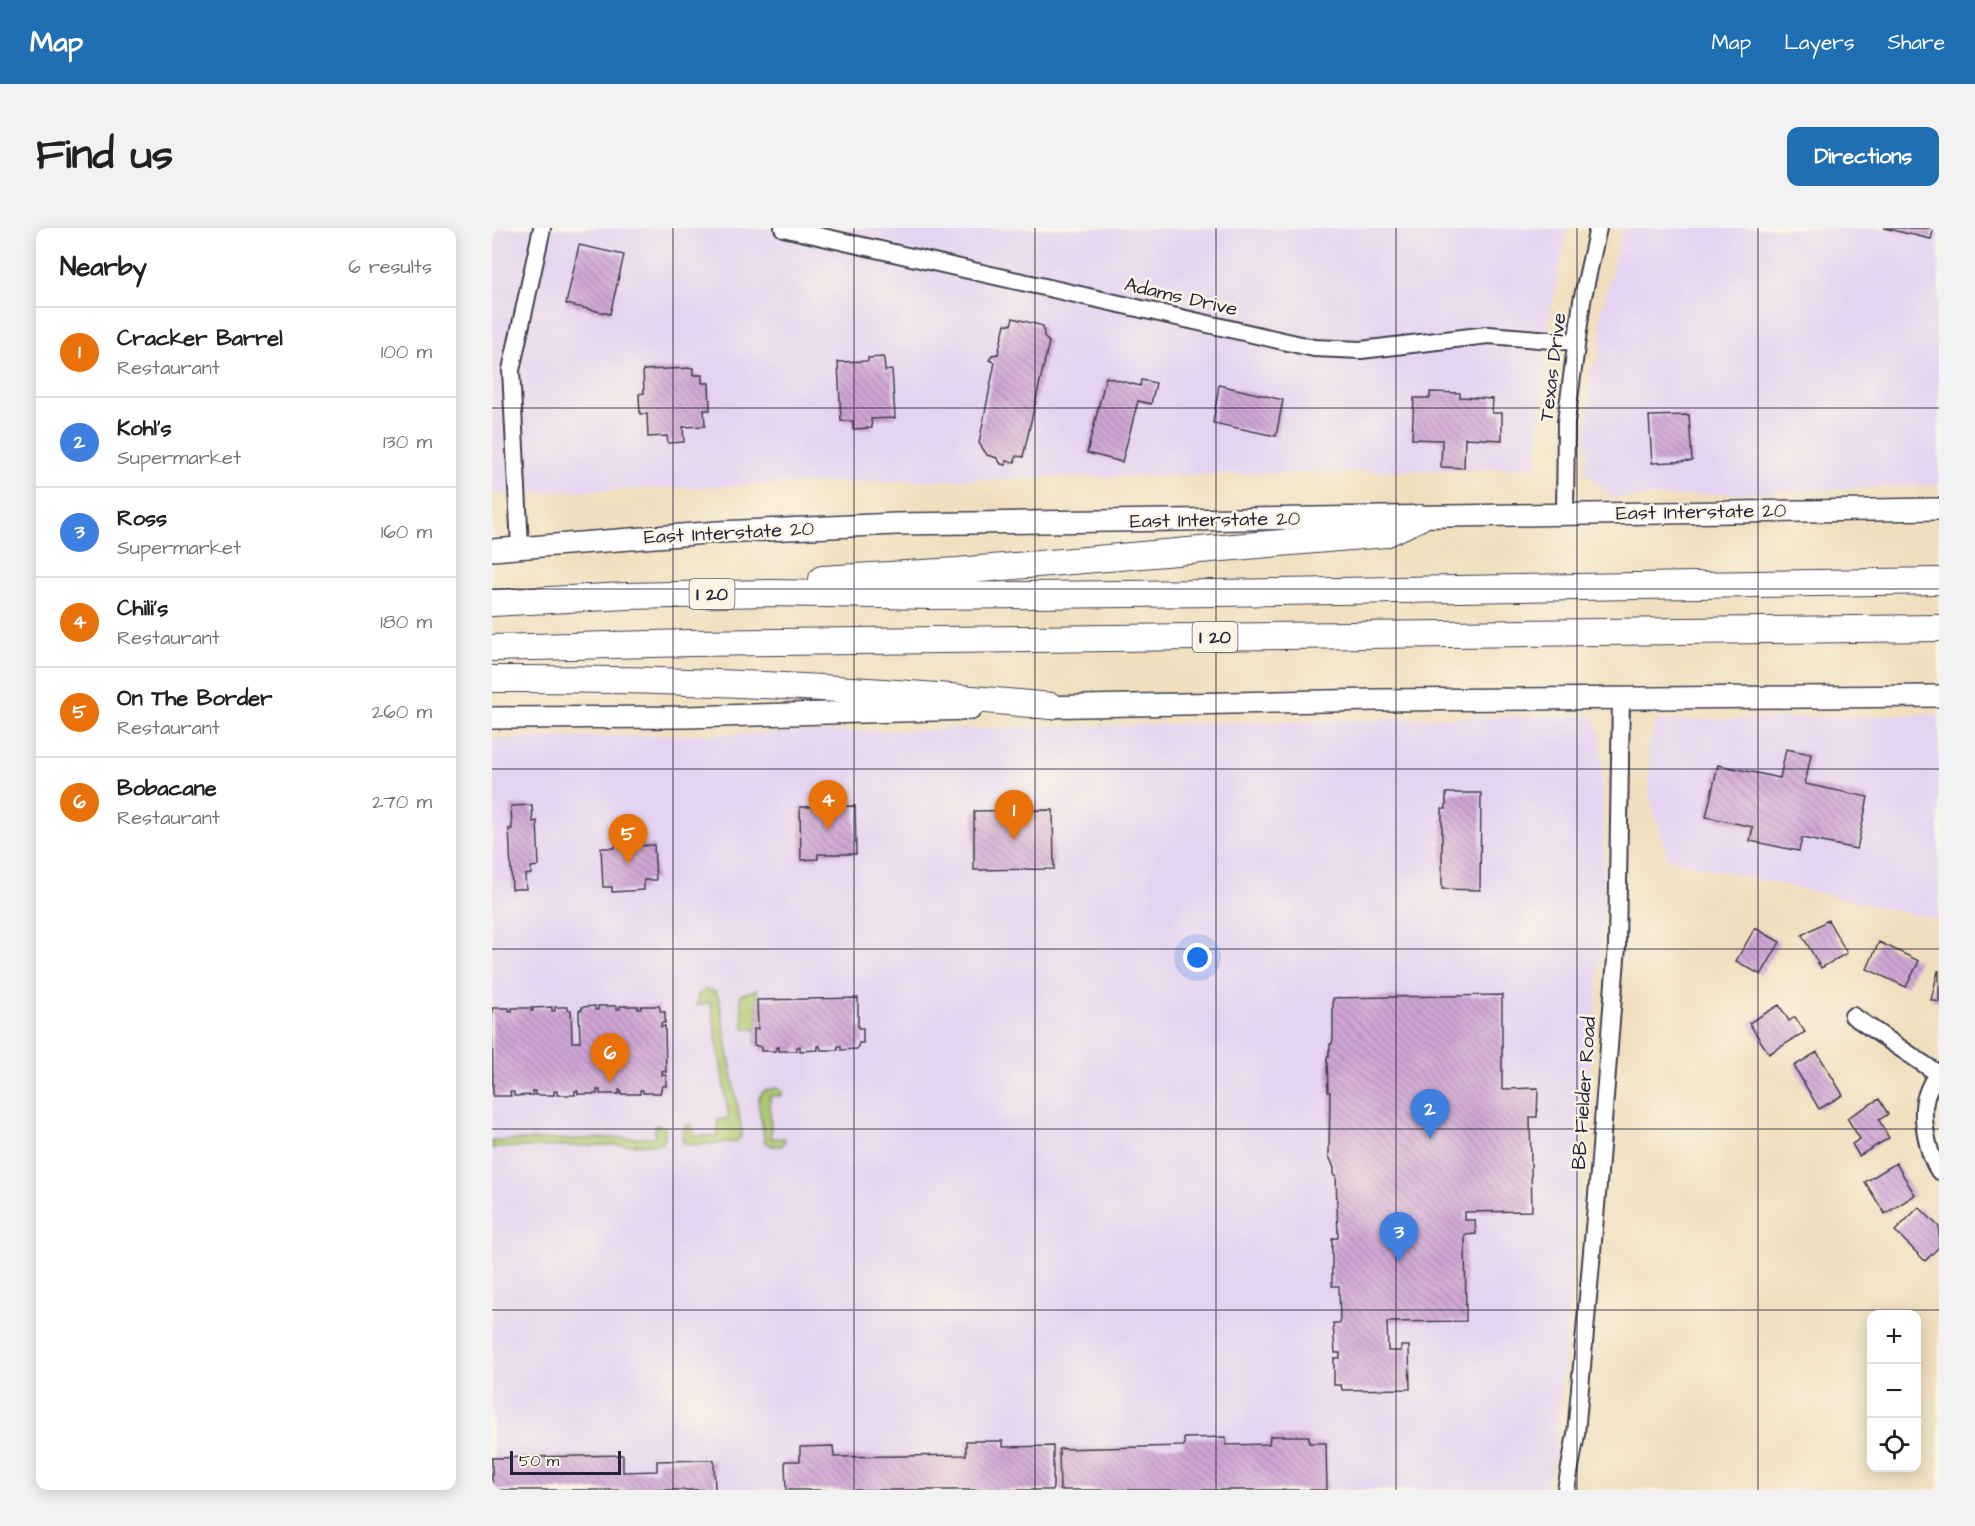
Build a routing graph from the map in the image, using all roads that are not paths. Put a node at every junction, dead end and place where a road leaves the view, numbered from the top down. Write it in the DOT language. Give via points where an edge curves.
graph roads {
  1 [pos="542,228"];
  2 [pos="783,228"];
  3 [pos="1598,228"];
  4 [pos="1576,342"];
  5 [pos="1939,508"];
  6 [pos="1565,513"];
  7 [pos="1419,518"];
  8 [pos="520,547"];
  9 [pos="492,550"];
  10 [pos="1939,581"];
  11 [pos="771,593"];
  12 [pos="492,603"];
  13 [pos="1939,628"];
  14 [pos="492,648"];
  15 [pos="492,679"];
  16 [pos="1939,696"];
  17 [pos="1621,698"];
  18 [pos="1051,706"];
  19 [pos="492,718"];
  20 [pos="1853,1016"];
  21 [pos="1938,1072"];
  22 [pos="1939,1171"];
  23 [pos="1566,1490"];
  1 -- 8 [label="street" via="511,370"];
  2 -- 4 [label="street, Adams Drive" via="1314,348 1361,350 1488,335"];
  3 -- 4 [label="street, Texas Drive"];
  4 -- 6 [label="street, Texas Drive" via="1566,423"];
  5 -- 6 [label="main road, East Interstate 20"];
  6 -- 7 [label="main road, East Interstate 20"];
  7 -- 8 [label="main road, East Interstate 20" via="896,524"];
  7 -- 11 [label="highway" via="1385,534 957,571 811,579"];
  8 -- 9 [label="main road, East Interstate 20"];
  10 -- 11 [label="highway, I 20" via="932,596"];
  11 -- 12 [label="highway, I 20"];
  13 -- 14 [label="highway, I 20"];
  15 -- 18 [label="highway" via="708,683 923,694"];
  16 -- 17 [label="main road"];
  17 -- 18 [label="main road"];
  17 -- 23 [label="street, BB Fielder Road" via="1617,946 1576,1434"];
  18 -- 19 [label="main road" via="686,717"];
  20 -- 21 [label="street"];
  21 -- 22 [label="street" via="1925,1098 1925,1132"];
}
